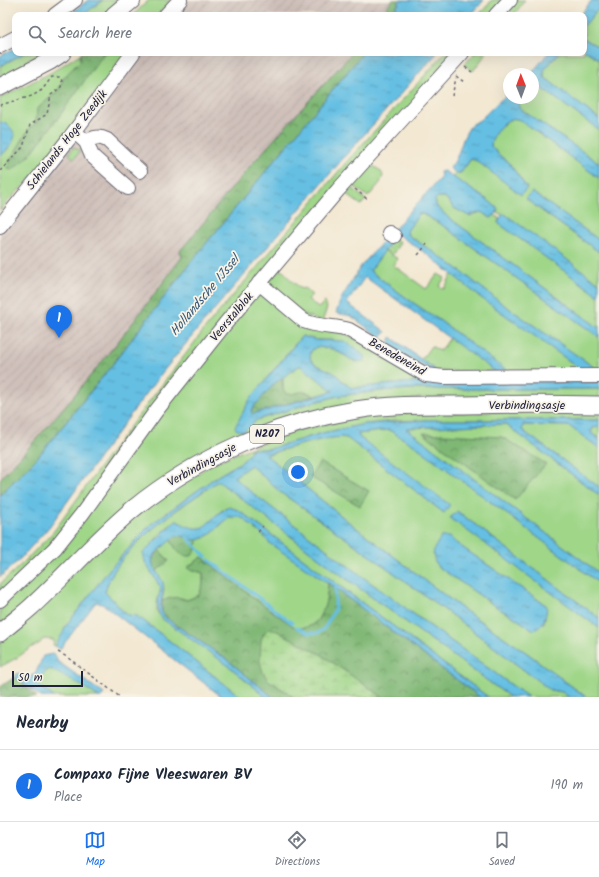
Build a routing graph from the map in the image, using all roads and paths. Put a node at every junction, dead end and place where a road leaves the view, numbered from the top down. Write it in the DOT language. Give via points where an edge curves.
graph roads {
  1 [pos="75,0"];
  2 [pos="132,0"];
  3 [pos="180,0"];
  4 [pos="510,0"];
  5 [pos="59,12"];
  6 [pos="118,12"];
  7 [pos="169,12"];
  8 [pos="499,12"];
  9 [pos="12,40"];
  10 [pos="0,46"];
  11 [pos="58,56"];
  12 [pos="131,56"];
  13 [pos="459,56"];
  14 [pos="452,72"];
  15 [pos="464,82"];
  16 [pos="0,87"];
  17 [pos="0,105"];
  18 [pos="75,132"];
  19 [pos="86,142"];
  20 [pos="0,171"];
  21 [pos="140,171"];
  22 [pos="128,188"];
  23 [pos="358,191"];
  24 [pos="367,199"];
  25 [pos="0,226"];
  26 [pos="427,244"];
  27 [pos="419,254"];
  28 [pos="259,284"];
  29 [pos="599,376"];
  30 [pos="599,404"];
  31 [pos="263,526"];
  32 [pos="258,532"];
  33 [pos="0,600"];
  34 [pos="0,633"];
  35 [pos="58,652"];
  36 [pos="120,697"];
  1 -- 5 [label="street"];
  2 -- 6 [label="main road"];
  3 -- 7 [label="street"];
  4 -- 8 [label="street"];
  9 -- 10 [label="street"];
  11 -- 16 [label="main road"];
  12 -- 18 [label="street, Schielands Hoge Zeedijk"];
  13 -- 28 [label="street, Veerstalblok" via="338,190"];
  14 -- 15 [label="path"];
  17 -- 20 [label="path" via="32,96 42,90 52,77 57,76 62,81 61,87 52,95 47,114 30,125 23,147"];
  18 -- 19 [label="street"];
  18 -- 25 [label="street, Schielands Hoge Zeedijk"];
  19 -- 21 [label="street" via="101,137 107,140"];
  19 -- 22 [label="street" via="92,156"];
  23 -- 24 [label="path"];
  26 -- 27 [label="path"];
  28 -- 29 [label="street, Benedeneind" via="304,321 349,330 432,377"];
  28 -- 33 [label="street, Veerstalblok" via="156,411 55,548"];
  30 -- 34 [label="main road, Verbindingsasje / N207" via="388,407 323,417 259,436 200,465 134,508 31,607"];
  31 -- 32 [label="path"];
  35 -- 36 [label="path"];
}
